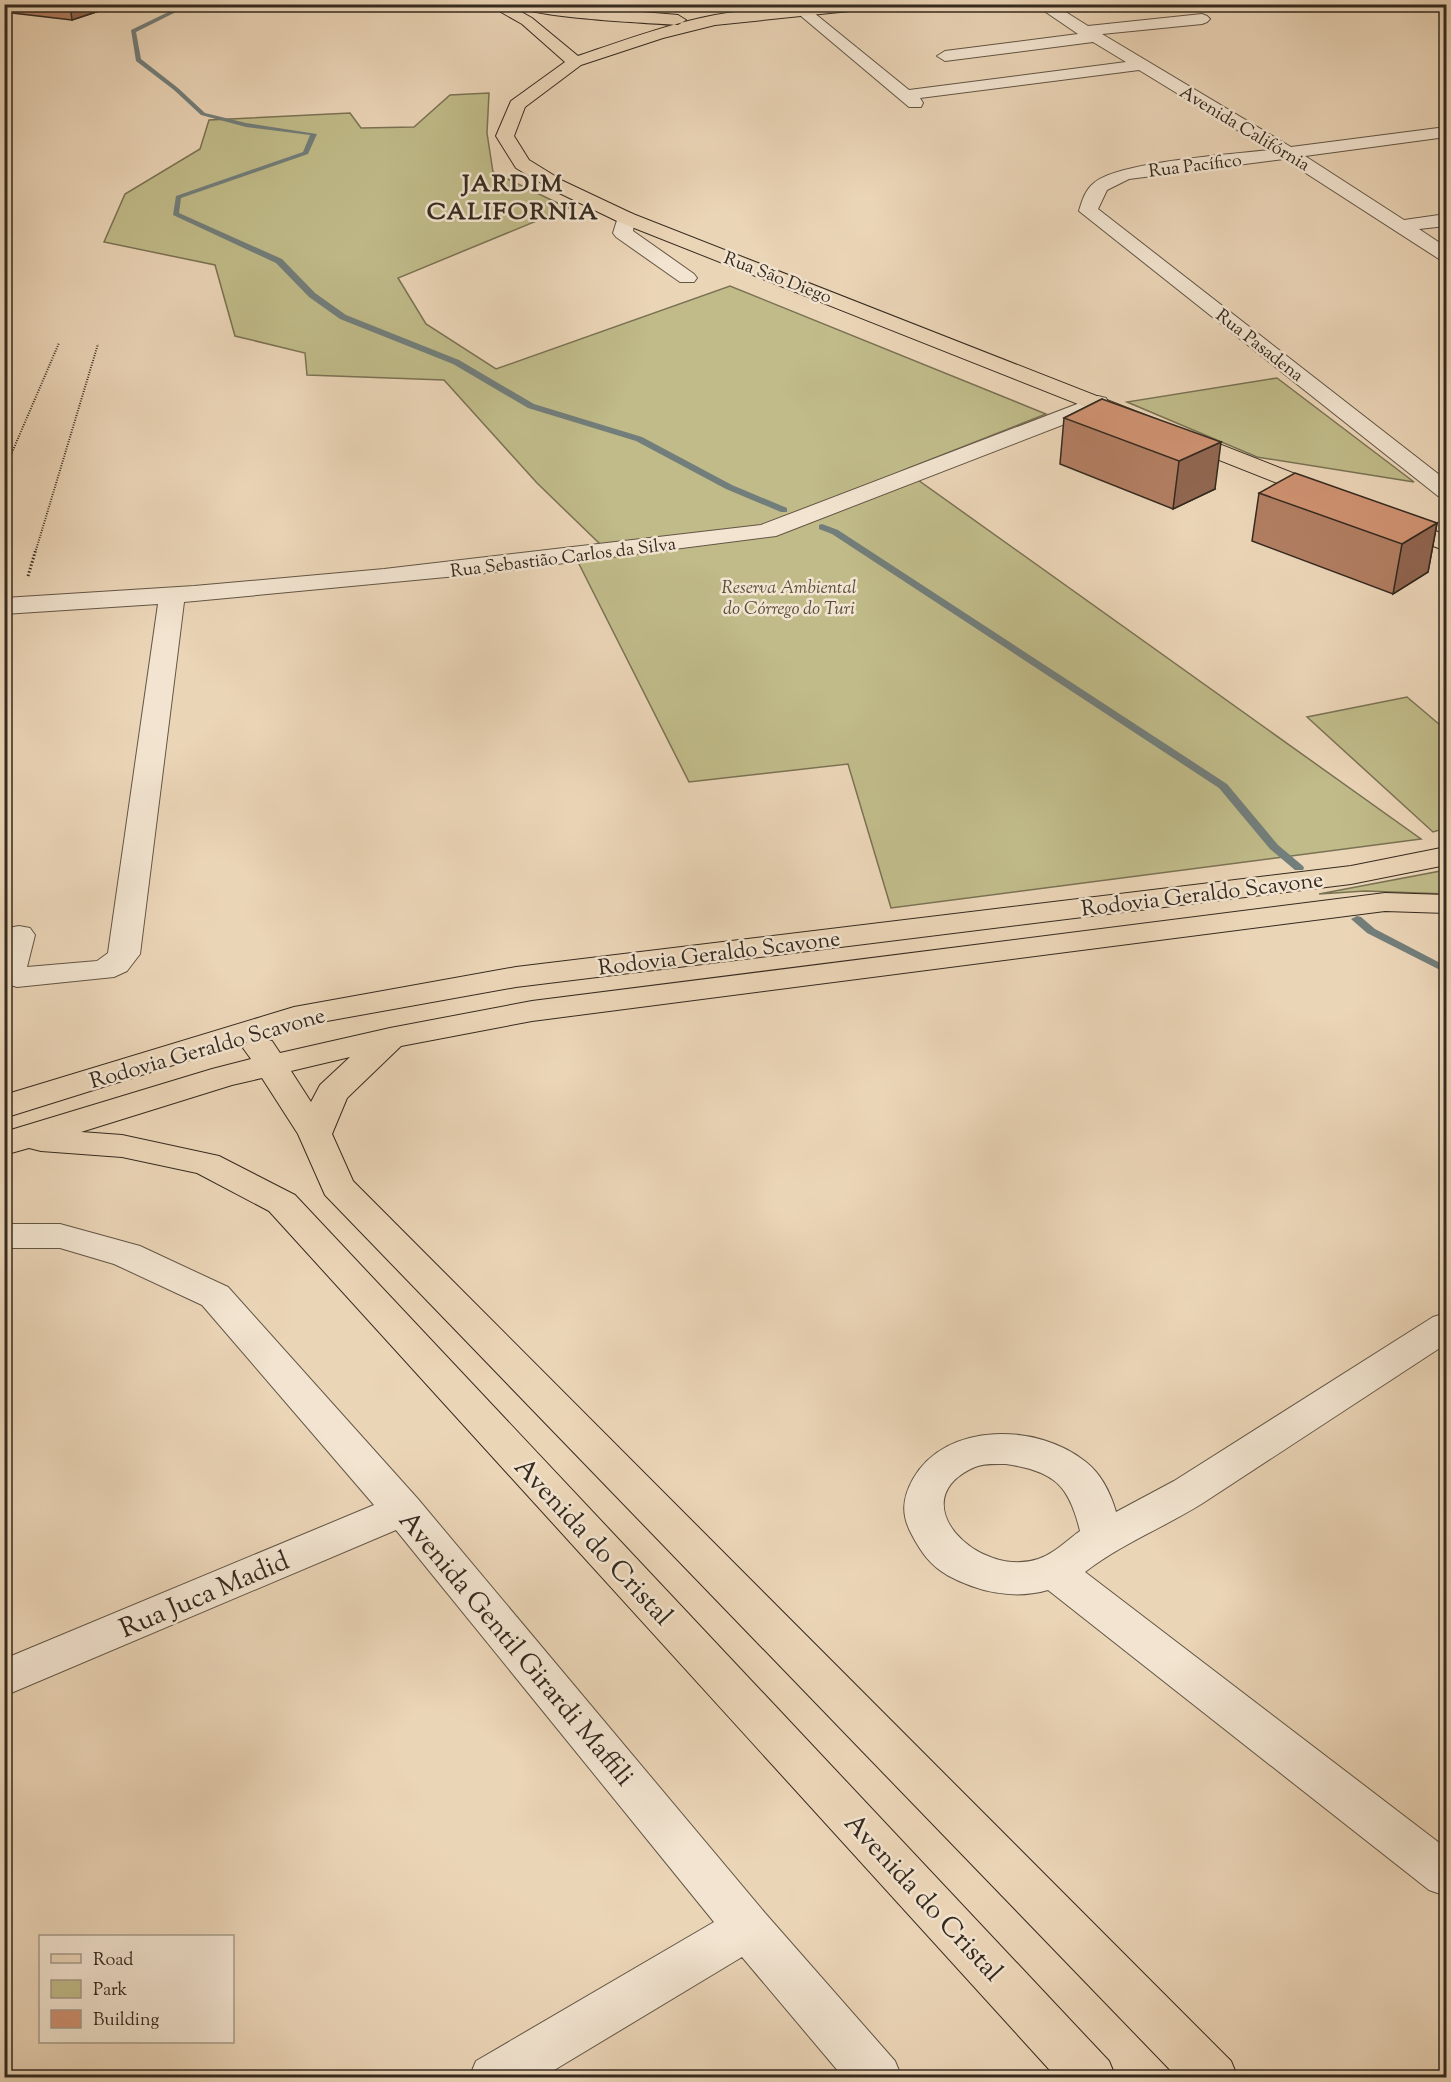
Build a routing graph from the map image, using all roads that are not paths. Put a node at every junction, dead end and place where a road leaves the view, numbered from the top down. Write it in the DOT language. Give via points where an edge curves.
graph roads {
  1 [pos="494,4"];
  2 [pos="520,4"];
  3 [pos="869,4"];
  4 [pos="1041,4"];
  5 [pos="563,8"];
  6 [pos="803,11"];
  7 [pos="1202,19"];
  8 [pos="649,20"];
  9 [pos="716,20"];
  10 [pos="527,21"];
  11 [pos="1089,34"];
  12 [pos="657,36"];
  13 [pos="945,56"];
  14 [pos="575,62"];
  15 [pos="1139,65"];
  16 [pos="1446,132"];
  17 [pos="1288,153"];
  18 [pos="1092,192"];
  19 [pos="626,218"];
  20 [pos="1446,220"];
  21 [pos="1400,226"];
  22 [pos="1446,255"];
  23 [pos="687,278"];
  24 [pos="1098,403"];
  25 [pos="1446,491"];
  26 [pos="1341,501"];
  27 [pos="1372,513"];
  28 [pos="1446,544"];
  29 [pos="458,569"];
  30 [pos="469,592"];
  31 [pos="172,595"];
  32 [pos="4,606"];
  33 [pos="1446,856"];
  34 [pos="1446,904"];
  35 [pos="19,935"];
  36 [pos="248,1031"];
  37 [pos="390,1038"];
  38 [pos="272,1065"];
  39 [pos="10,1130"];
  40 [pos="315,1134"];
  41 [pos="4,1236"];
  42 [pos="1446,1326"];
  43 [pos="404,1510"];
  44 [pos="1102,1538"];
  45 [pos="1056,1572"];
  46 [pos="4,1678"];
  47 [pos="1446,1875"];
  48 [pos="747,1928"];
  49 [pos="494,2078"];
  50 [pos="878,2078"];
  51 [pos="1091,2078"];
  52 [pos="1213,2078"];
  1 -- 10 [label="main road"];
  2 -- 5 [label="main road"];
  3 -- 6 [label="main road, Rua São Diego"];
  4 -- 11 [label="street, Avenida Califórnia"];
  5 -- 8 [label="main road"];
  5 -- 10 [label="main road"];
  6 -- 9 [label="main road, Rua São Diego"];
  6 -- 15 [label="street" via="911,99"];
  7 -- 11 [label="street"];
  8 -- 9 [label="main road"];
  8 -- 12 [label="main road" via="660,28"];
  9 -- 12 [label="main road, Rua São Diego"];
  10 -- 14 [label="main road"];
  11 -- 13 [label="street"];
  11 -- 15 [label="street, Avenida Califórnia"];
  12 -- 14 [label="main road, Rua São Diego"];
  14 -- 19 [label="main road, Rua São Diego" via="517,105 505,136 522,164"];
  15 -- 17 [label="street, Avenida Califórnia"];
  16 -- 17 [label="street, Rua Pacífico"];
  17 -- 18 [label="street, Rua Pacífico" via="1126,174"];
  17 -- 21 [label="street, Avenida Califórnia"];
  18 -- 25 [label="street, Rua Pasadena" via="1088,211"];
  19 -- 23 [label="street" via="623,233"];
  19 -- 24 [label="main road, Rua São Diego"];
  20 -- 21 [label="street"];
  21 -- 22 [label="street, Avenida Califórnia"];
  24 -- 26 [label="main road, Rua São Diego"];
  24 -- 29 [label="street, Rua Sebastião Carlos da Silva" via="776,529"];
  27 -- 28 [label="main road"];
  29 -- 30 [label="street"];
  29 -- 31 [label="street, Rua Sebastião Carlos da Silva"];
  31 -- 32 [label="street, Rua Sebastião Carlos da Silva"];
  31 -- 35 [label="street" via="124,954 104,970 17,977 9,971"];
  33 -- 36 [label="main road, Rodovia Geraldo Scavone" via="1351,875 516,977 294,1017"];
  34 -- 37 [label="main road, Rodovia Geraldo Scavone" via="1385,902 1219,923 532,1011"];
  36 -- 38 [label="main road"];
  36 -- 39 [label="main road, Rodovia Geraldo Scavone"];
  37 -- 38 [label="main road, Rodovia Geraldo Scavone"];
  37 -- 40 [label="main road" via="332,1093"];
  38 -- 39 [label="main road, Rodovia Geraldo Scavone"];
  38 -- 40 [label="main road"];
  39 -- 51 [label="main road, Avenida do Cristal" via="122,1146 207,1164 282,1203"];
  40 -- 52 [label="main road" via="338,1187"];
  41 -- 43 [label="street, Avenida Gentil Girardi Maffili" via="60,1236 127,1255 215,1296"];
  42 -- 44 [label="street" via="1163,1508"];
  43 -- 46 [label="street, Rua Juca Madid"];
  43 -- 48 [label="street, Avenida Gentil Girardi Maffili"];
  44 -- 45 [label="street"];
  44 -- 45 [label="street" via="1086,1490 1070,1472 1048,1458 1023,1450 996,1448 971,1452 949,1463 933,1478 924,1497 924,1518 950,1557 973,1570 1001,1578 1029,1578"];
  45 -- 47 [label="street"];
  48 -- 49 [label="street"];
  48 -- 50 [label="street, Avenida Gentil Girardi Maffili"];
}
